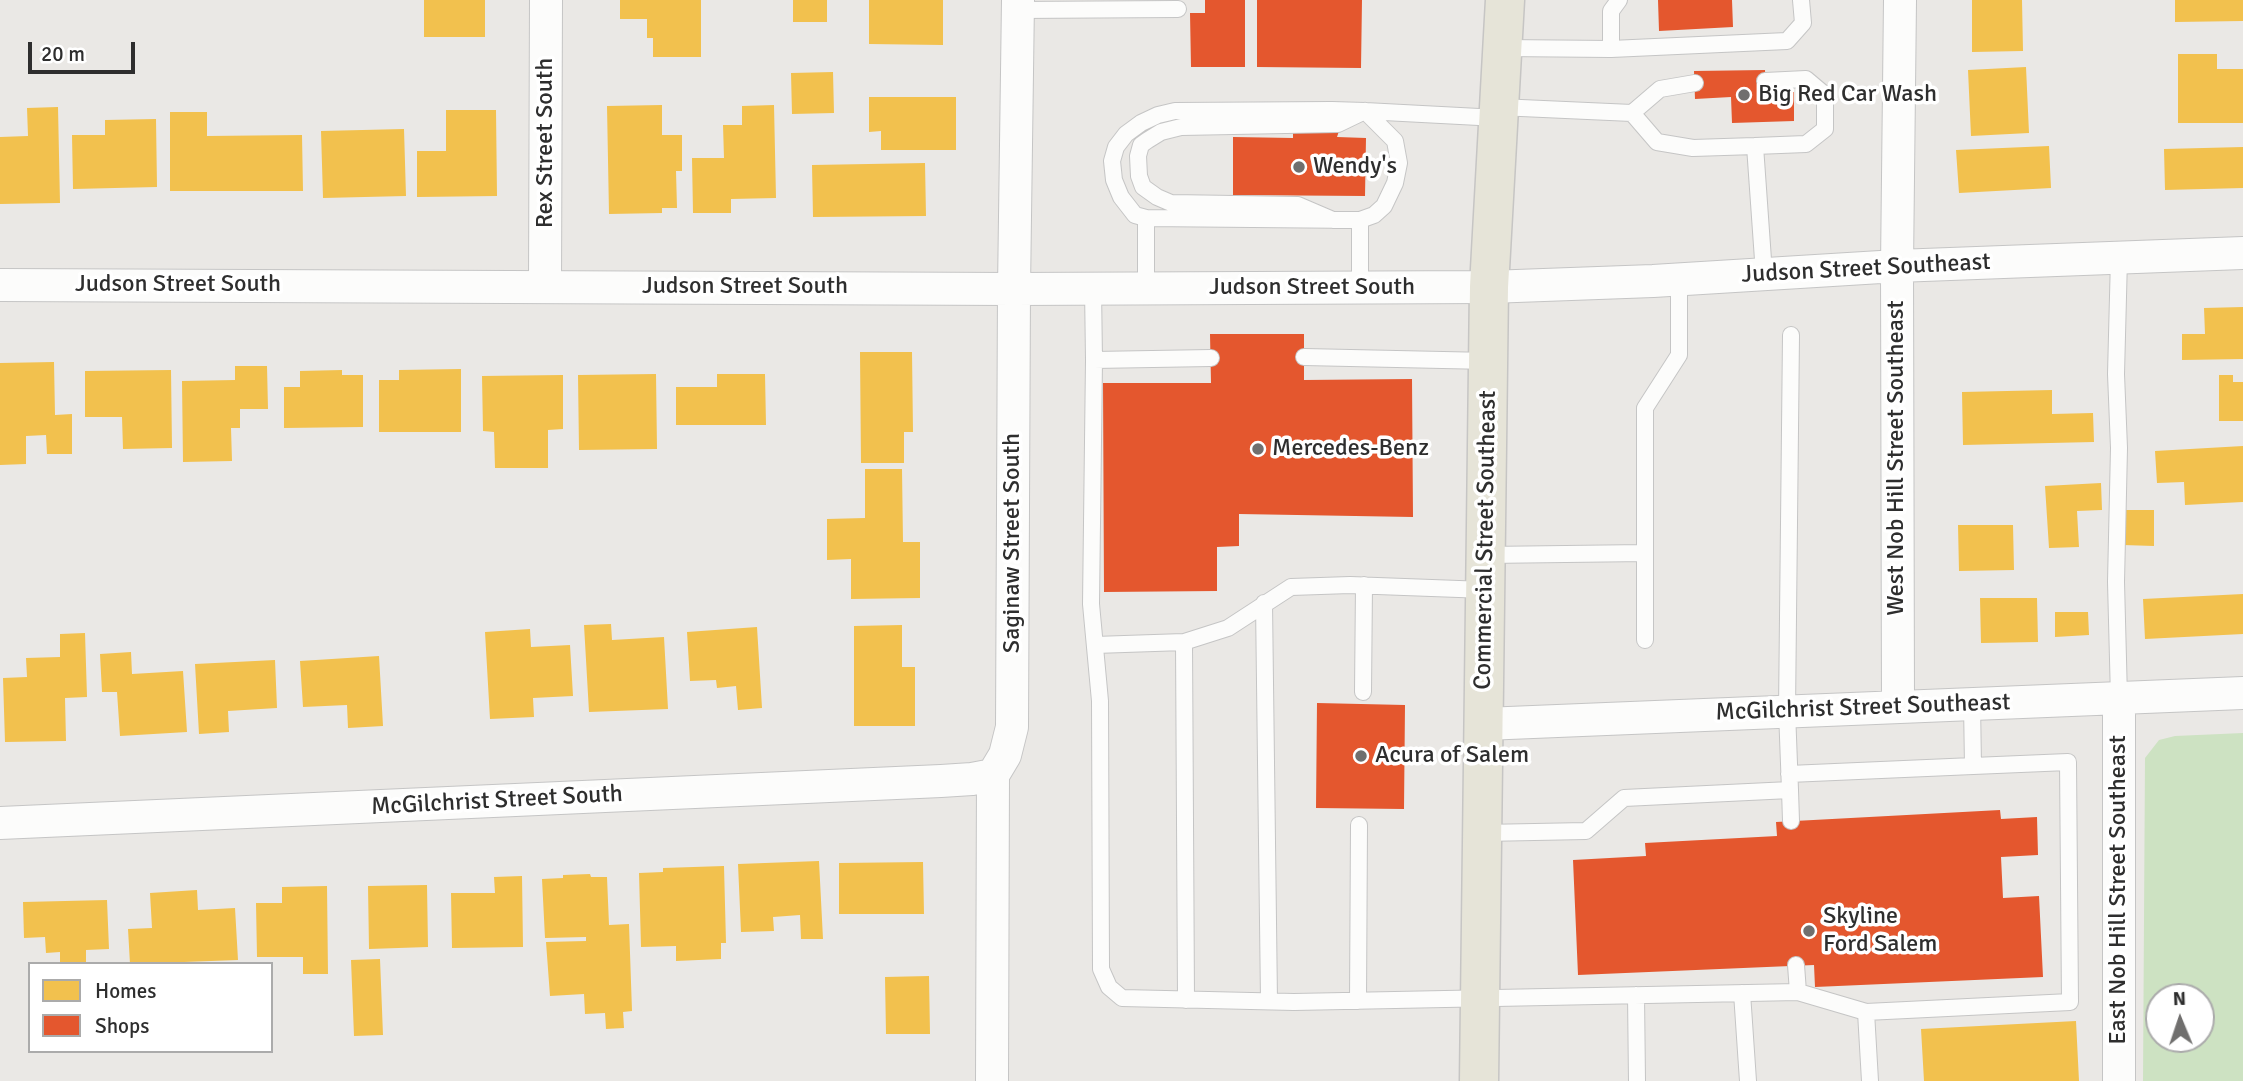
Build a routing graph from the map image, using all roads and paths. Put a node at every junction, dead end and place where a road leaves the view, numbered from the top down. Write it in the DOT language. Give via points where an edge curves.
graph roads {
  1 [pos="546,0"];
  2 [pos="1505,0"];
  3 [pos="1619,0"];
  4 [pos="1801,0"];
  5 [pos="1900,0"];
  6 [pos="1018,5"];
  7 [pos="1178,9"];
  8 [pos="1503,48"];
  9 [pos="1611,50"];
  10 [pos="1765,81"];
  11 [pos="1695,83"];
  12 [pos="1365,111"];
  13 [pos="1499,113"];
  14 [pos="1632,113"];
  15 [pos="1755,146"];
  16 [pos="1146,218"];
  17 [pos="1334,220"];
  18 [pos="1360,220"];
  19 [pos="2243,253"];
  20 [pos="2119,258"];
  21 [pos="1897,266"];
  22 [pos="1765,275"];
  23 [pos="1679,279"];
  24 [pos="0,285"];
  25 [pos="545,286"];
  26 [pos="1360,287"];
  27 [pos="1489,287"];
  28 [pos="1093,288"];
  29 [pos="1146,288"];
  30 [pos="1014,289"];
  31 [pos="1791,335"];
  32 [pos="1304,357"];
  33 [pos="1211,358"];
  34 [pos="1094,360"];
  35 [pos="1489,361"];
  36 [pos="1645,553"];
  37 [pos="1486,573"];
  38 [pos="1364,585"];
  39 [pos="1264,603"];
  40 [pos="1645,640"];
  41 [pos="1184,642"];
  42 [pos="1095,645"];
  43 [pos="1363,692"];
  44 [pos="2243,693"];
  45 [pos="2119,698"];
  46 [pos="1972,704"];
  47 [pos="1898,707"];
  48 [pos="1787,711"];
  49 [pos="1484,724"];
  50 [pos="1973,766"];
  51 [pos="993,775"];
  52 [pos="1789,782"];
  53 [pos="1791,821"];
  54 [pos="0,823"];
  55 [pos="1359,825"];
  56 [pos="1483,833"];
  57 [pos="1796,965"];
  58 [pos="1798,992"];
  59 [pos="1742,993"];
  60 [pos="1636,995"];
  61 [pos="1480,998"];
  62 [pos="1186,1000"];
  63 [pos="1358,1001"];
  64 [pos="1269,1002"];
  65 [pos="1866,1012"];
  66 [pos="992,1081"];
  67 [pos="1479,1081"];
  68 [pos="1637,1081"];
  69 [pos="1748,1081"];
  70 [pos="1870,1081"];
  71 [pos="2119,1081"];
  1 -- 25 [label="street, Rex Street South"];
  2 -- 8 [label="main road, Commercial Street Southeast"];
  3 -- 9 [label="lane" via="1611,11"];
  4 -- 9 [label="lane" via="1803,23 1787,41"];
  5 -- 21 [label="street, West Nob Hill Street Southeast"];
  6 -- 7 [label="lane"];
  6 -- 30 [label="street, Saginaw Street South"];
  8 -- 9 [label="lane"];
  8 -- 13 [label="main road, Commercial Street Southeast"];
  10 -- 15 [label="lane" via="1806,79 1825,95 1825,129 1806,144"];
  11 -- 14 [label="lane" via="1660,89"];
  12 -- 13 [label="lane"];
  12 -- 16 [label="lane" via="1196,110 1158,115 1126,134 1112,161 1121,197 1135,215"];
  12 -- 17 [label="lane" via="1338,124 1181,127 1161,132 1141,145 1138,156 1143,187 1171,203 1298,205"];
  12 -- 18 [label="lane" via="1395,141 1399,163 1384,206"];
  13 -- 14 [label="lane"];
  13 -- 27 [label="main road, Commercial Street Southeast"];
  14 -- 15 [label="lane" via="1657,142 1693,148"];
  15 -- 22 [label="lane"];
  16 -- 17 [label="lane"];
  16 -- 29 [label="lane"];
  17 -- 18 [label="lane"];
  18 -- 26 [label="lane"];
  19 -- 20 [label="street, Judson Street Southeast"];
  20 -- 21 [label="street, Judson Street Southeast"];
  20 -- 45 [label="lane"];
  21 -- 22 [label="street, Judson Street Southeast"];
  21 -- 47 [label="street, West Nob Hill Street Southeast"];
  22 -- 23 [label="street, Judson Street Southeast"];
  23 -- 27 [label="street, Judson Street Southeast"];
  23 -- 36 [label="lane" via="1679,355 1645,408"];
  24 -- 25 [label="street, Judson Street South"];
  25 -- 30 [label="street, Judson Street South"];
  26 -- 27 [label="street, Judson Street South"];
  26 -- 29 [label="street, Judson Street South"];
  27 -- 35 [label="main road, Commercial Street Southeast"];
  28 -- 29 [label="street, Judson Street South"];
  28 -- 30 [label="street, Judson Street South"];
  28 -- 34 [label="lane"];
  30 -- 51 [label="street, Saginaw Street South" via="1012,727 1005,755"];
  31 -- 48 [label="lane"];
  32 -- 35 [label="lane"];
  33 -- 34 [label="lane"];
  34 -- 42 [label="lane" via="1091,604"];
  35 -- 37 [label="main road, Commercial Street Southeast"];
  36 -- 37 [label="lane"];
  36 -- 40 [label="lane"];
  37 -- 38 [label="lane"];
  37 -- 49 [label="main road, Commercial Street Southeast"];
  38 -- 39 [label="lane" via="1291,587"];
  38 -- 43 [label="lane"];
  39 -- 41 [label="lane" via="1228,628"];
  39 -- 64 [label="lane"];
  41 -- 42 [label="lane"];
  41 -- 62 [label="lane"];
  42 -- 62 [label="lane" via="1100,701 1101,969 1109,987 1122,998"];
  44 -- 45 [label="street, McGilchrist Street Southeast"];
  45 -- 46 [label="street, McGilchrist Street Southeast"];
  45 -- 71 [label="street, East Nob Hill Street Southeast"];
  46 -- 47 [label="street, McGilchrist Street Southeast"];
  46 -- 50 [label="lane"];
  47 -- 48 [label="street, McGilchrist Street Southeast"];
  48 -- 49 [label="street, McGilchrist Street Southeast"];
  48 -- 52 [label="lane"];
  49 -- 56 [label="main road, Commercial Street Southeast"];
  50 -- 52 [label="lane"];
  50 -- 65 [label="lane" via="2068,762 2070,1002"];
  51 -- 54 [label="street, McGilchrist Street South"];
  51 -- 66 [label="street, Saginaw Street South"];
  52 -- 53 [label="lane"];
  52 -- 56 [label="lane" via="1624,798 1586,831"];
  55 -- 63 [label="lane"];
  56 -- 61 [label="main road, Commercial Street Southeast"];
  57 -- 58 [label="lane"];
  58 -- 59 [label="lane"];
  58 -- 65 [label="lane"];
  59 -- 60 [label="lane"];
  59 -- 69 [label="lane"];
  60 -- 61 [label="lane"];
  60 -- 68 [label="lane"];
  61 -- 63 [label="lane"];
  61 -- 67 [label="main road, Commercial Street Southeast"];
  62 -- 64 [label="lane"];
  63 -- 64 [label="lane"];
  65 -- 70 [label="lane"];
}
